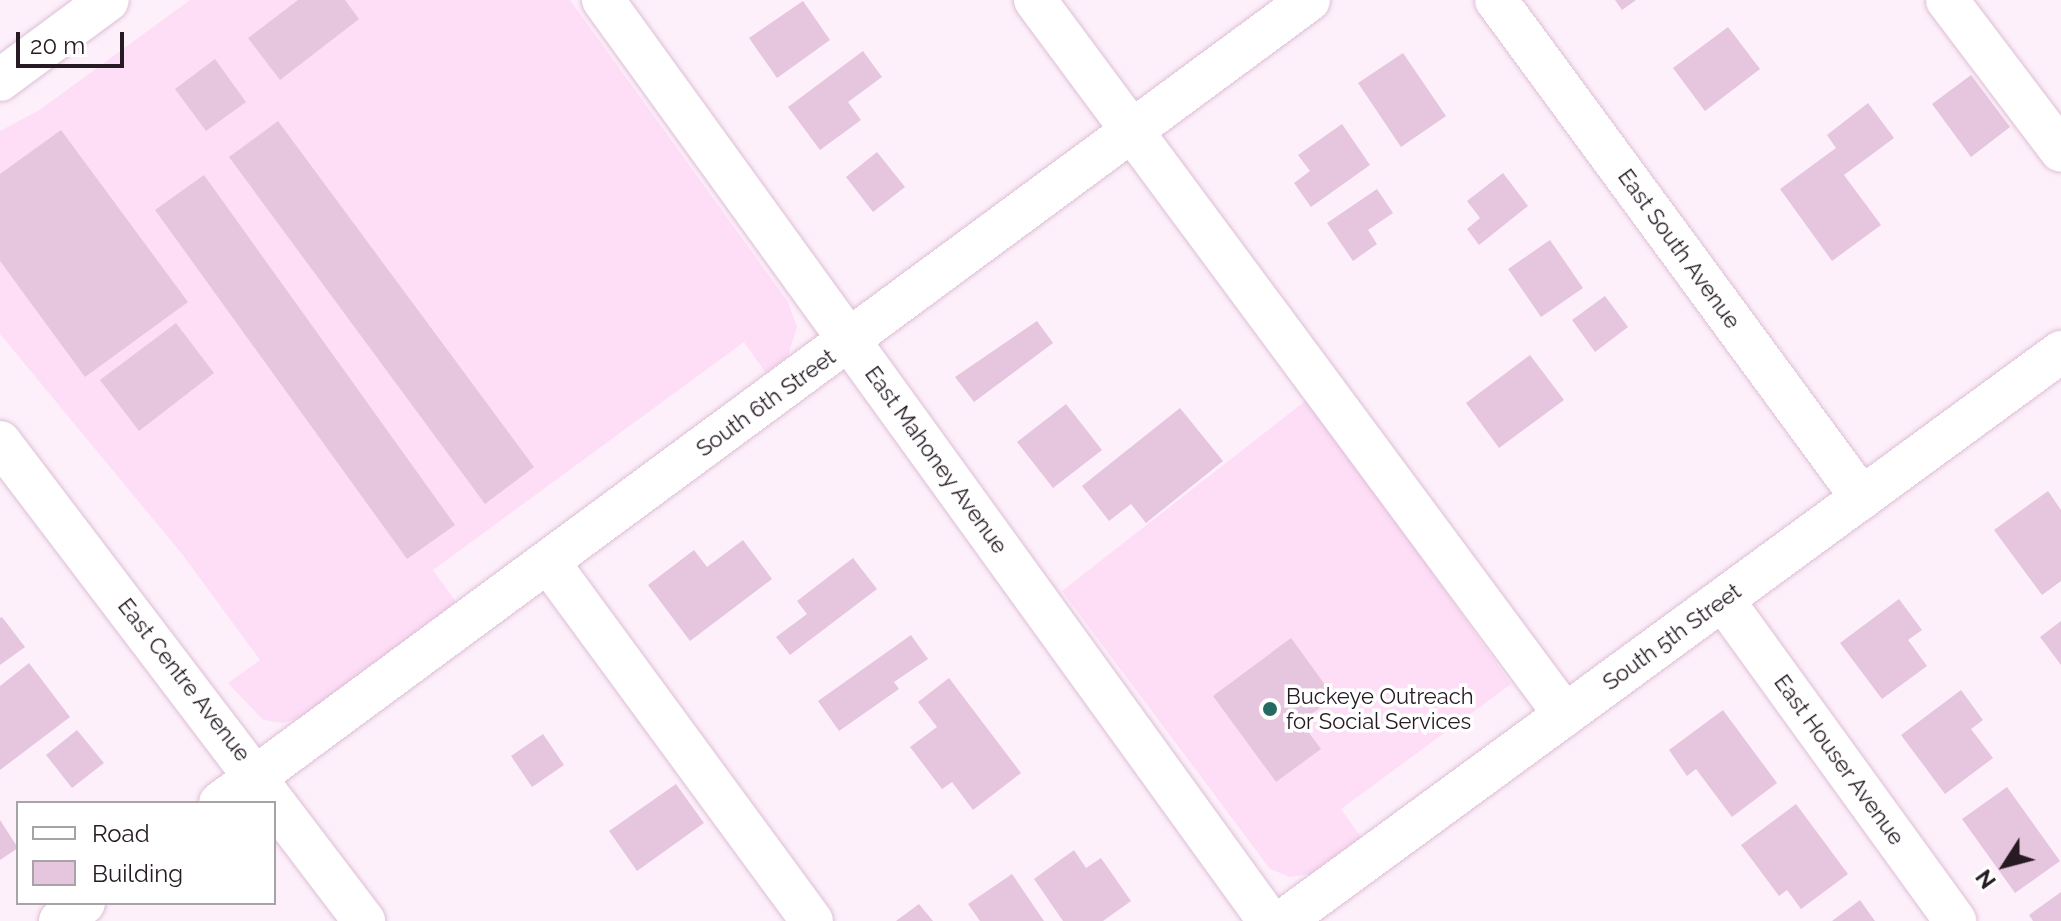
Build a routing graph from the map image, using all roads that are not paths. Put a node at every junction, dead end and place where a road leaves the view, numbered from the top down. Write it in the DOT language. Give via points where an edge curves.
graph roads {
  1 [pos="108,0"];
  2 [pos="603,0"];
  3 [pos="1035,0"];
  4 [pos="1309,0"];
  5 [pos="1496,0"];
  6 [pos="1947,0"];
  7 [pos="0,80"];
  8 [pos="1132,132"];
  9 [pos="2061,151"];
  10 [pos="850,341"];
  11 [pos="2059,358"];
  12 [pos="0,442"];
  13 [pos="1862,498"];
  14 [pos="549,563"];
  15 [pos="1723,600"];
  16 [pos="1565,715"];
  17 [pos="258,775"];
  18 [pos="223,801"];
  19 [pos="81,905"];
  20 [pos="60,921"];
  21 [pos="364,921"];
  22 [pos="812,921"];
  23 [pos="1269,921"];
  24 [pos="1283,921"];
  25 [pos="1955,921"];
  1 -- 7 [label="street"];
  2 -- 10 [label="street, East Mahoney Avenue"];
  3 -- 8 [label="street"];
  4 -- 8 [label="street, South 6th Street"];
  5 -- 13 [label="street, East South Avenue"];
  6 -- 9 [label="street"];
  8 -- 10 [label="street, South 6th Street"];
  8 -- 16 [label="street"];
  10 -- 14 [label="street, South 6th Street"];
  10 -- 23 [label="street, East Mahoney Avenue"];
  11 -- 13 [label="street, South 5th Street"];
  12 -- 17 [label="street, East Centre Avenue"];
  13 -- 15 [label="street, South 5th Street"];
  14 -- 17 [label="street, South 6th Street"];
  14 -- 22 [label="street"];
  15 -- 16 [label="street, South 5th Street"];
  15 -- 25 [label="street, East Houser Avenue"];
  16 -- 24 [label="street, South 5th Street"];
  17 -- 18 [label="street, South 6th Street"];
  17 -- 21 [label="street, East Centre Avenue"];
  19 -- 20 [label="street"];
}
